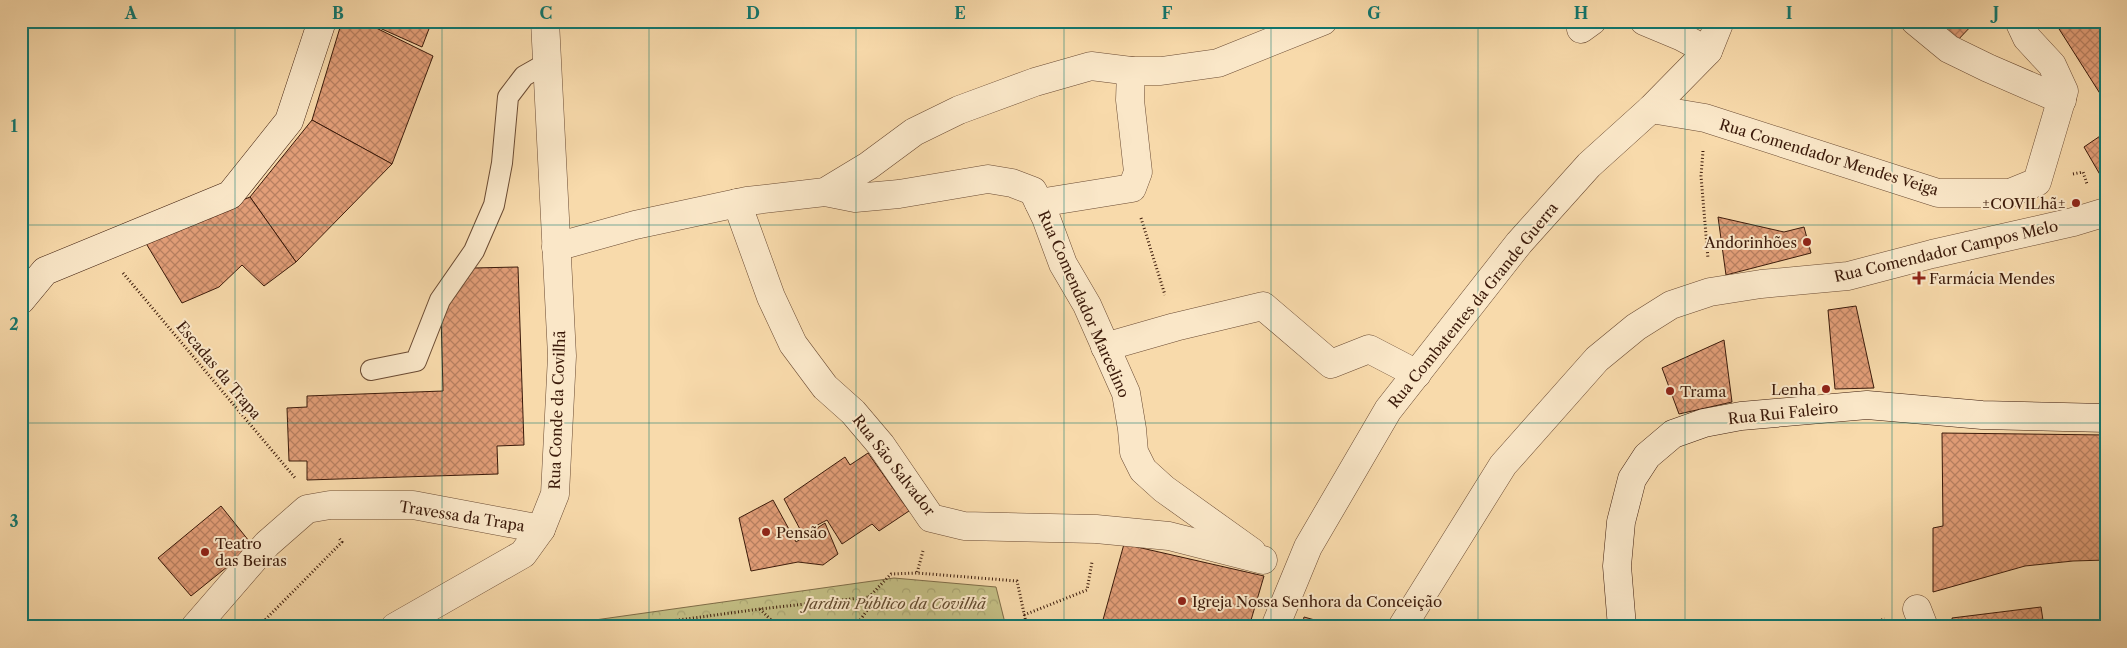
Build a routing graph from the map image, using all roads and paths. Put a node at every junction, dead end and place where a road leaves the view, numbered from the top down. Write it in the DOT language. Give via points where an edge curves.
graph roads {
  1 [pos="322,21"];
  2 [pos="545,21"];
  3 [pos="1324,21"];
  4 [pos="1644,21"];
  5 [pos="1720,21"];
  6 [pos="1915,21"];
  7 [pos="2019,21"];
  8 [pos="1708,51"];
  9 [pos="547,63"];
  10 [pos="1131,71"];
  11 [pos="2062,100"];
  12 [pos="1651,110"];
  13 [pos="1705,118"];
  14 [pos="1132,188"];
  15 [pos="824,192"];
  16 [pos="737,203"];
  17 [pos="1039,203"];
  18 [pos="2106,212"];
  19 [pos="556,247"];
  20 [pos="102,248"];
  21 [pos="1710,292"];
  22 [pos="21,300"];
  23 [pos="1175,327"];
  24 [pos="1105,347"];
  25 [pos="371,370"];
  26 [pos="1417,374"];
  27 [pos="2106,418"];
  28 [pos="320,507"];
  29 [pos="931,518"];
  30 [pos="541,529"];
  31 [pos="1098,529"];
  32 [pos="1263,560"];
  33 [pos="917,573"];
  34 [pos="1294,582"];
  35 [pos="869,597"];
  36 [pos="760,609"];
  37 [pos="1024,615"];
  38 [pos="195,627"];
  39 [pos="258,627"];
  40 [pos="396,627"];
  41 [pos="628,627"];
  42 [pos="778,627"];
  43 [pos="855,627"];
  44 [pos="1027,627"];
  45 [pos="1275,627"];
  46 [pos="1402,627"];
  47 [pos="1622,627"];
  1 -- 20 [label="street" via="289,121 230,195"];
  2 -- 9 [label="street, Rua Conde da Covilhã"];
  3 -- 10 [label="street" via="1218,63 1161,71"];
  4 -- 8 [label="street"];
  5 -- 8 [label="street, Rua Combatentes da Grande Guerra"];
  6 -- 11 [label="street" via="1949,49"];
  7 -- 11 [label="street, Rua Comendador Mendes Veiga" via="2027,38 2052,65 2064,91"];
  8 -- 12 [label="street, Rua Combatentes da Grande Guerra"];
  9 -- 19 [label="street, Rua Conde da Covilhã"];
  9 -- 25 [label="lane" via="524,76 508,97 502,163 494,205 474,251 440,300 416,361"];
  10 -- 14 [label="street" via="1130,100 1138,172"];
  10 -- 15 [label="street" via="1091,66 959,110 914,132 868,166"];
  11 -- 13 [label="street, Rua Comendador Mendes Veiga" via="2037,182 2010,192 1938,193"];
  12 -- 13 [label="street, Rua Comendador Mendes Veiga"];
  12 -- 26 [label="street, Rua Combatentes da Grande Guerra" via="1588,165 1519,243"];
  13 -- 21 [label="path" via="1701,176"];
  14 -- 17 [label="street"];
  14 -- 23 [label="path"];
  15 -- 16 [label="street"];
  15 -- 17 [label="street, Rua Comendador Marcelino" via="855,198 988,179 1033,191"];
  16 -- 19 [label="street" via="635,225"];
  16 -- 29 [label="street, Rua São Salvador" via="770,297 794,344 825,387 853,412 881,445"];
  17 -- 24 [label="street, Rua Comendador Marcelino" via="1063,264 1087,305"];
  18 -- 21 [label="street, Rua Comendador Campos Melo" via="1848,276"];
  19 -- 30 [label="street, Rua Conde da Covilhã" via="562,356 555,494"];
  20 -- 22 [label="street" via="45,271"];
  20 -- 28 [label="path, Escadas da Trapa"];
  21 -- 46 [label="street, Rua Comendador Campos Melo" via="1670,305 1636,327 1597,360 1503,465"];
  23 -- 24 [label="street"];
  23 -- 26 [label="street" via="1263,306 1331,364 1369,349"];
  24 -- 32 [label="street, Rua Comendador Marcelino" via="1126,393 1134,452 1143,470"];
  26 -- 34 [label="street, Rua Combatentes da Grande Guerra" via="1388,410 1308,547"];
  27 -- 47 [label="street, Rua Rui Faleiro" via="1982,415 1867,405 1741,416 1704,423 1674,434 1647,456 1632,479 1621,522 1617,566"];
  28 -- 30 [label="street, Travessa da Trapa" via="413,505"];
  28 -- 38 [label="street, Travessa da Trapa" via="307,509 267,544"];
  28 -- 39 [label="path, Escadas da Trapa" via="342,542"];
  29 -- 31 [label="street, Rua São Salvador" via="964,526"];
  29 -- 33 [label="path"];
  30 -- 40 [label="street, Rua Conde da Covilhã" via="523,554"];
  31 -- 32 [label="street, Rua São Salvador" via="1169,536"];
  31 -- 37 [label="path" via="1087,590"];
  32 -- 34 [label="street, Rua Comendador Marcelino"];
  33 -- 35 [label="path" via="890,574"];
  33 -- 37 [label="path" via="1017,582"];
  34 -- 45 [label="street, Rua Combatentes da Grande Guerra"];
  35 -- 36 [label="path"];
  35 -- 43 [label="path" via="871,604"];
  36 -- 41 [label="path"];
  36 -- 42 [label="path"];
  37 -- 44 [label="path"];
}
